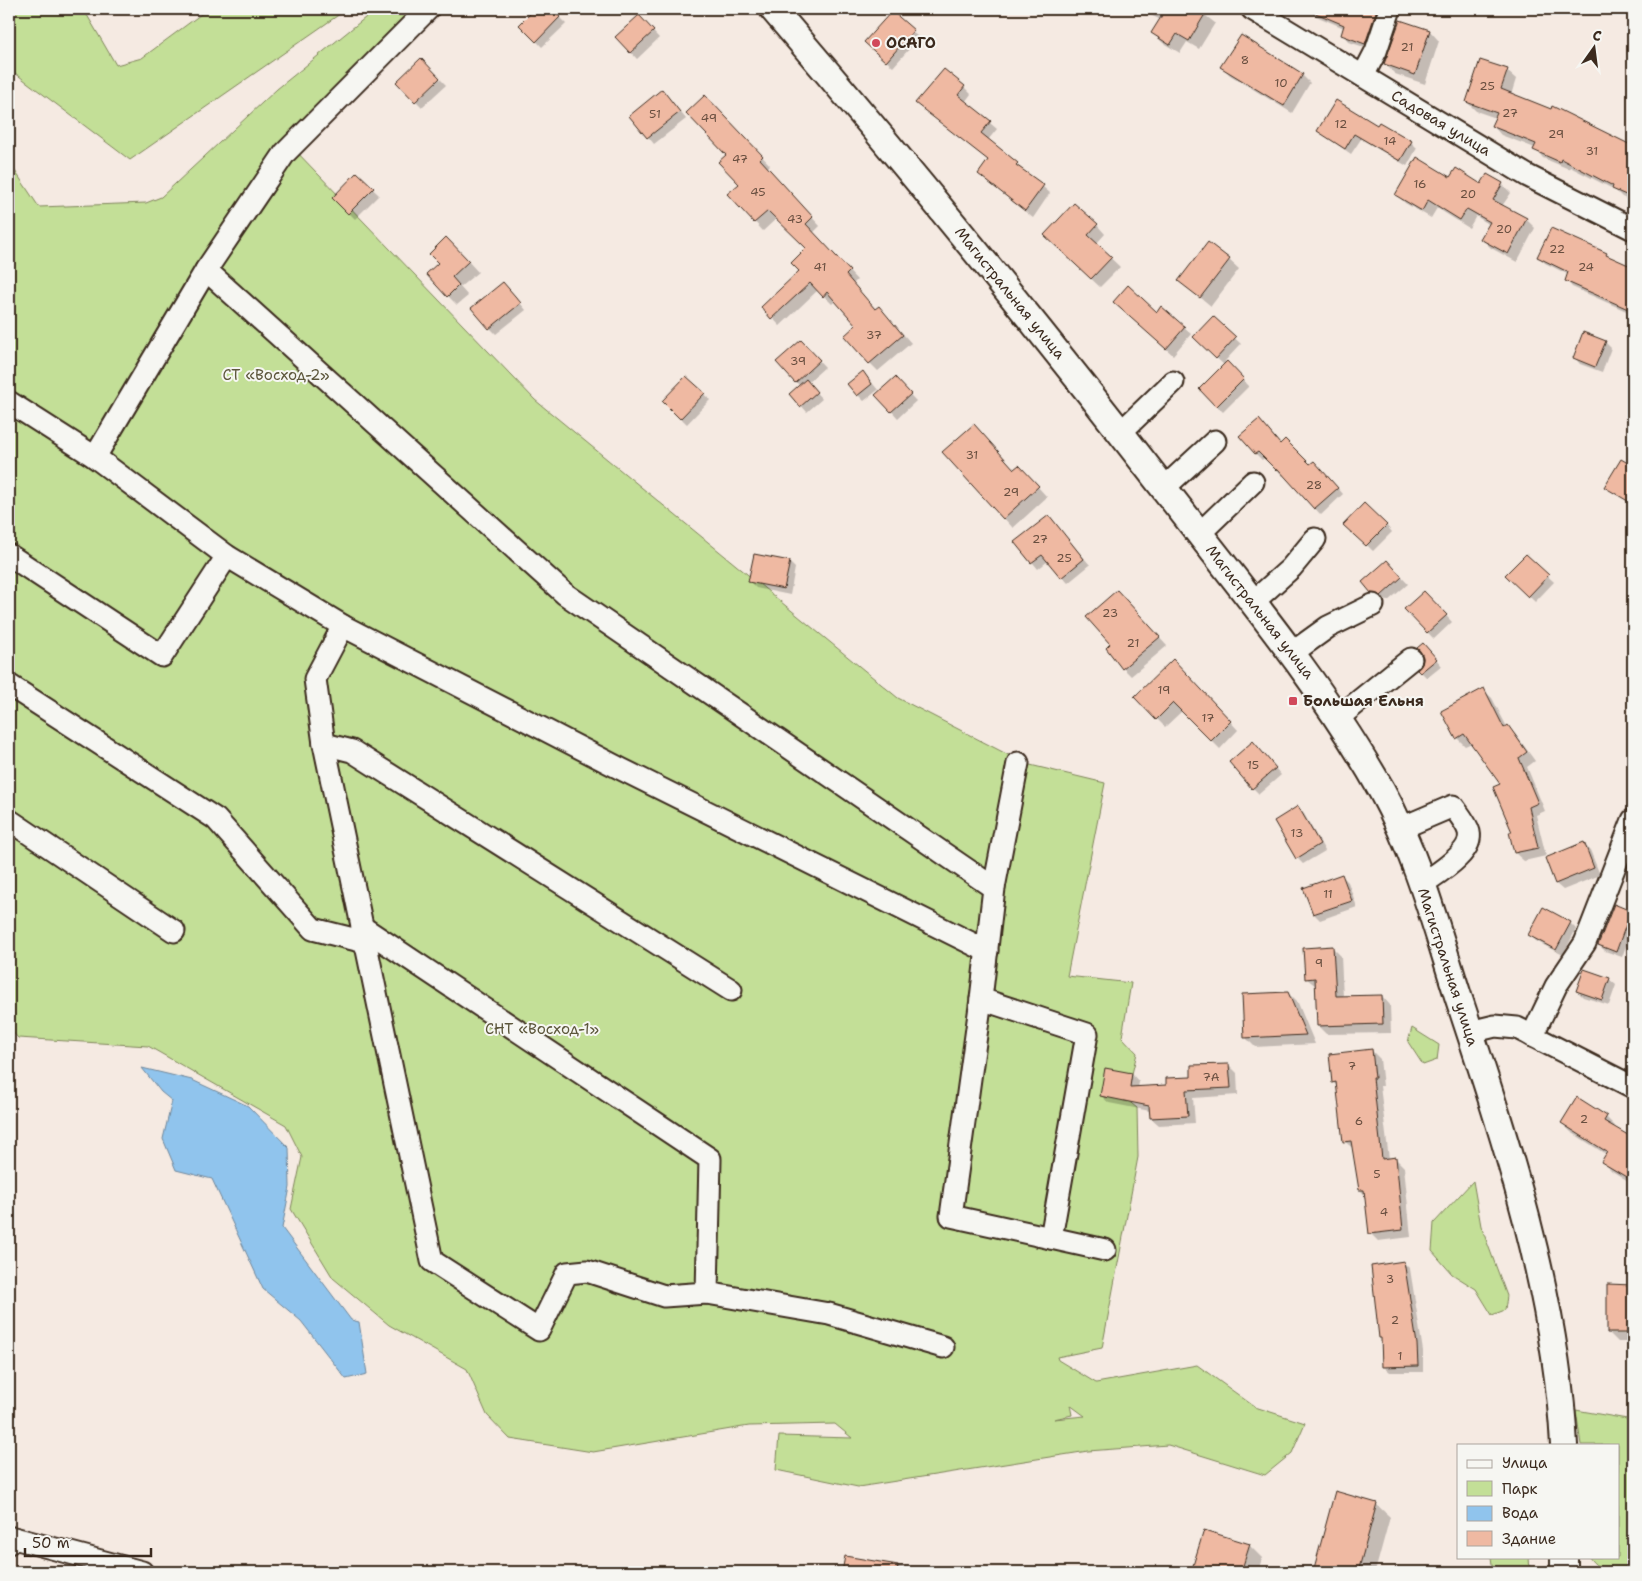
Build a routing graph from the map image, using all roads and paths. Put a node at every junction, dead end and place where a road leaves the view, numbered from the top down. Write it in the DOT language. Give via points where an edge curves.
graph roads {
  1 [pos="428,9"];
  2 [pos="773,9"];
  3 [pos="1252,9"];
  4 [pos="1390,9"];
  5 [pos="1363,76"];
  6 [pos="1633,229"];
  7 [pos="206,270"];
  8 [pos="1173,382"];
  9 [pos="9,402"];
  10 [pos="1121,432"];
  11 [pos="1215,441"];
  12 [pos="94,457"];
  13 [pos="1253,482"];
  14 [pos="1164,488"];
  15 [pos="1199,534"];
  16 [pos="1315,539"];
  17 [pos="9,555"];
  18 [pos="227,556"];
  19 [pos="1252,602"];
  20 [pos="1373,605"];
  21 [pos="343,626"];
  22 [pos="1292,653"];
  23 [pos="1411,659"];
  24 [pos="9,685"];
  25 [pos="1338,718"];
  26 [pos="324,744"];
  27 [pos="1018,763"];
  28 [pos="9,820"];
  29 [pos="1633,820"];
  30 [pos="1399,829"];
  31 [pos="1421,885"];
  32 [pos="994,888"];
  33 [pos="174,931"];
  34 [pos="363,934"];
  35 [pos="986,951"];
  36 [pos="731,990"];
  37 [pos="981,999"];
  38 [pos="1470,1032"];
  39 [pos="1532,1036"];
  40 [pos="1633,1088"];
  41 [pos="1051,1238"];
  42 [pos="1105,1250"];
  43 [pos="707,1294"];
  44 [pos="943,1347"];
  45 [pos="1564,1444"];
  46 [pos="9,1543"];
  47 [pos="1564,1558"];
  48 [pos="142,1572"];
  49 [pos="1564,1572"];
  1 -- 7 [label="street" via="285,153"];
  2 -- 10 [label="main road, Магистральная улица" via="948,215"];
  3 -- 5 [label="street, Садовая улица"];
  4 -- 5 [label="street" via="1376,51"];
  5 -- 6 [label="street, Садовая улица" via="1528,176"];
  7 -- 12 [label="street"];
  7 -- 32 [label="street" via="565,594"];
  8 -- 10 [label="street"];
  9 -- 12 [label="street"];
  10 -- 14 [label="main road, Магистральная улица"];
  11 -- 14 [label="street"];
  12 -- 18 [label="street"];
  13 -- 15 [label="street"];
  14 -- 15 [label="main road, Магистральная улица"];
  15 -- 19 [label="main road, Магистральная улица"];
  16 -- 19 [label="street" via="1291,568"];
  17 -- 18 [label="street" via="162,656"];
  18 -- 21 [label="street"];
  19 -- 22 [label="main road, Магистральная улица"];
  20 -- 22 [label="street" via="1328,627"];
  21 -- 26 [label="street" via="315,679"];
  21 -- 35 [label="street" via="620,769"];
  22 -- 25 [label="main road, Магистральная улица"];
  23 -- 25 [label="street"];
  24 -- 34 [label="street" via="216,819 313,928"];
  25 -- 30 [label="main road, Магистральная улица" via="1384,796"];
  26 -- 34 [label="street"];
  26 -- 36 [label="street" via="352,751"];
  27 -- 32 [label="street"];
  28 -- 33 [label="street"];
  29 -- 39 [label="street" via="1585,943 1556,986"];
  30 -- 31 [label="main road, Магистральная улица"];
  30 -- 31 [label="street" via="1453,806 1469,831 1469,842 1462,854"];
  31 -- 38 [label="main road, Магистральная улица"];
  32 -- 35 [label="street"];
  34 -- 43 [label="street" via="710,1159"];
  34 -- 43 [label="street" via="432,1261 539,1330 568,1273 587,1271 664,1296"];
  35 -- 37 [label="street"];
  37 -- 41 [label="street" via="1088,1034"];
  37 -- 41 [label="street" via="951,1216"];
  38 -- 39 [label="street" via="1494,1026 1516,1028"];
  38 -- 45 [label="main road, Магистральная улица" via="1534,1248 1552,1335"];
  39 -- 40 [label="street"];
  41 -- 42 [label="street"];
  43 -- 44 [label="street" via="829,1314"];
  46 -- 48 [label="street" via="14,1538"];
  47 -- 49 [label="main road"];
}
